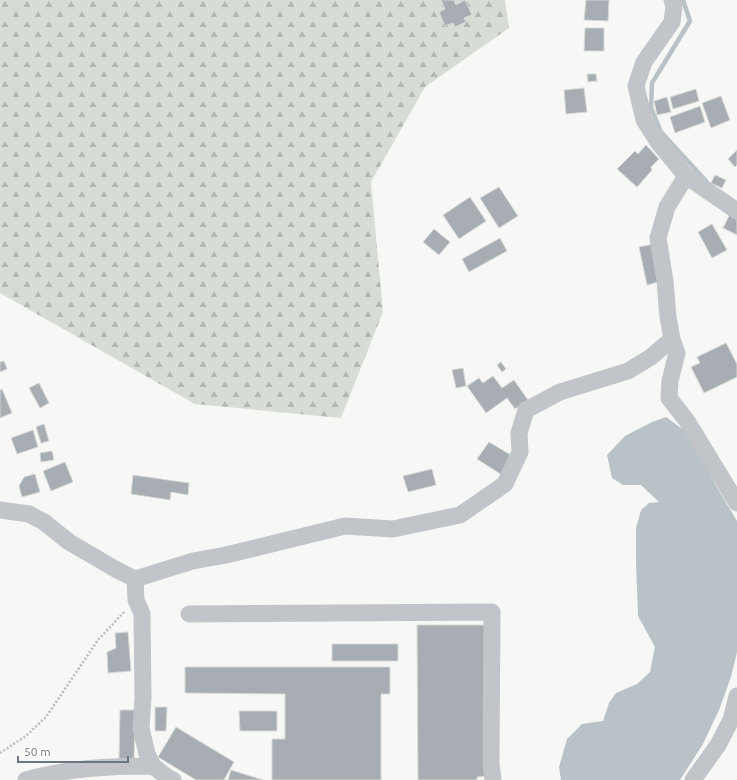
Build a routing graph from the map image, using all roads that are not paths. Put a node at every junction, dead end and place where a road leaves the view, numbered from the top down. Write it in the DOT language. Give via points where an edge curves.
graph roads {
  1 [pos="672,0"];
  2 [pos="686,176"];
  3 [pos="737,211"];
  4 [pos="672,339"];
  5 [pos="737,503"];
  6 [pos="0,510"];
  7 [pos="135,579"];
  8 [pos="189,614"];
  9 [pos="737,696"];
  10 [pos="153,766"];
  11 [pos="26,780"];
  12 [pos="173,780"];
  13 [pos="493,780"];
  14 [pos="693,780"];
  1 -- 2 [label="street" via="672,22 644,62 636,86 644,120"];
  2 -- 3 [label="street"];
  2 -- 4 [label="street" via="667,208 658,238"];
  4 -- 5 [label="street" via="677,353 669,398 687,421"];
  4 -- 7 [label="street" via="651,357 628,371 560,392 526,410 519,433 520,452 505,484 460,516 393,529 345,526 193,561"];
  6 -- 7 [label="street" via="29,514 44,522 69,542"];
  7 -- 10 [label="street" via="136,600 142,614 141,728 147,754"];
  8 -- 13 [label="street" via="492,612"];
  9 -- 14 [label="street" via="731,720 718,745"];
  10 -- 11 [label="street" via="98,767"];
  10 -- 12 [label="street"];
}
